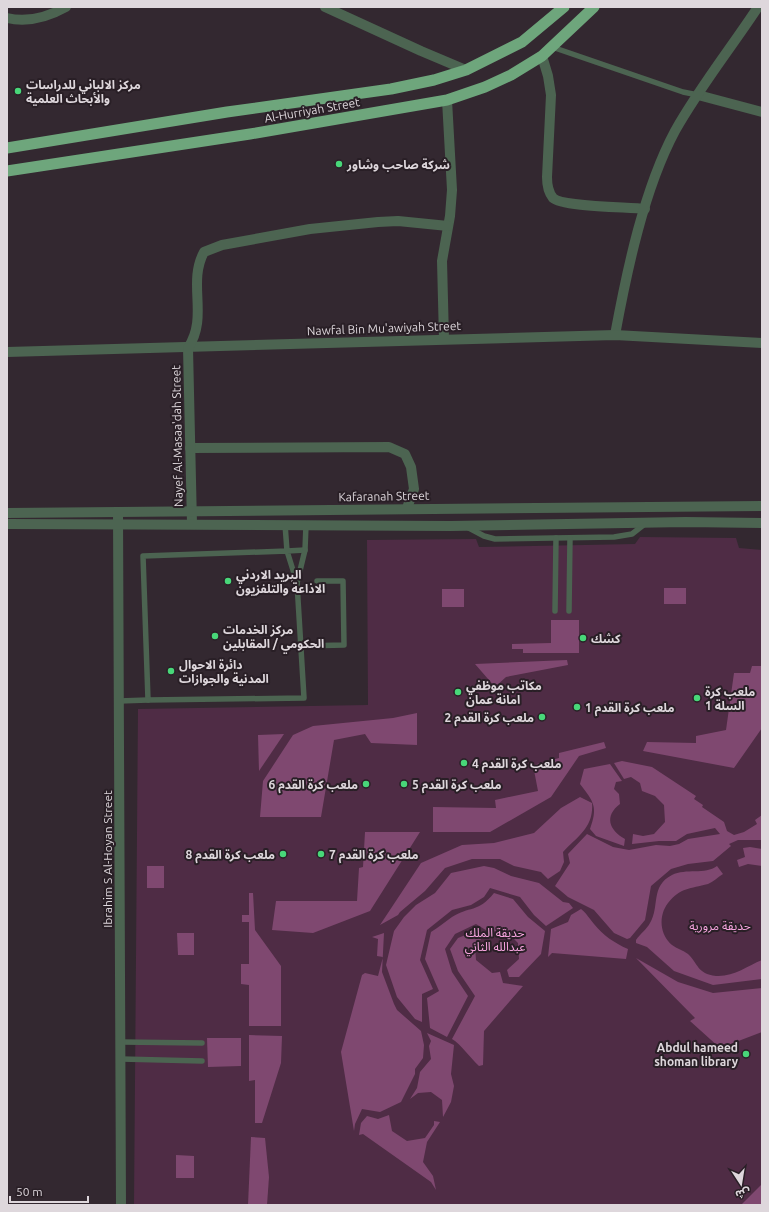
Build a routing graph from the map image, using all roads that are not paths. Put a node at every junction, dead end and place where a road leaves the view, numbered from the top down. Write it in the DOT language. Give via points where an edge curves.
graph roads {
  1 [pos="66,7"];
  2 [pos="325,7"];
  3 [pos="564,7"];
  4 [pos="594,7"];
  5 [pos="758,7"];
  6 [pos="7,18"];
  7 [pos="552,47"];
  8 [pos="542,56"];
  9 [pos="466,70"];
  10 [pos="698,95"];
  11 [pos="448,100"];
  12 [pos="762,112"];
  13 [pos="7,148"];
  14 [pos="7,171"];
  15 [pos="645,209"];
  16 [pos="448,226"];
  17 [pos="615,335"];
  18 [pos="444,339"];
  19 [pos="762,343"];
  20 [pos="188,348"];
  21 [pos="7,352"];
  22 [pos="190,448"];
  23 [pos="762,506"];
  24 [pos="407,508"];
  25 [pos="192,512"];
  26 [pos="7,513"];
  27 [pos="118,519"];
  28 [pos="647,523"];
  29 [pos="762,523"];
  30 [pos="7,524"];
  31 [pos="192,524"];
  32 [pos="285,524"];
  33 [pos="306,525"];
  34 [pos="465,526"];
  35 [pos="556,538"];
  36 [pos="570,538"];
  37 [pos="305,550"];
  38 [pos="287,551"];
  39 [pos="317,582"];
  40 [pos="296,583"];
  41 [pos="555,611"];
  42 [pos="569,611"];
  43 [pos="301,646"];
  44 [pos="148,700"];
  45 [pos="119,701"];
  46 [pos="121,1042"];
  47 [pos="202,1043"];
  48 [pos="121,1059"];
  49 [pos="202,1061"];
  50 [pos="121,1205"];
  1 -- 6 [label="street" via="54,14 34,19"];
  2 -- 9 [label="street"];
  3 -- 9 [label="highway, Al-Hurriyah Street" via="522,42"];
  4 -- 7 [label="highway, Al-Hurriyah Street"];
  5 -- 10 [label="street"];
  7 -- 8 [label="highway, Al-Hurriyah Street"];
  7 -- 10 [label="lane"];
  8 -- 11 [label="highway, Al-Hurriyah Street" via="511,75"];
  8 -- 15 [label="street" via="551,96 546,178 553,198 559,202 574,204"];
  9 -- 13 [label="highway, Al-Hurriyah Street" via="391,89"];
  10 -- 12 [label="street"];
  10 -- 15 [label="street" via="662,159"];
  11 -- 14 [label="highway, Al-Hurriyah Street" via="250,134"];
  11 -- 16 [label="street" via="452,190"];
  15 -- 17 [label="street"];
  16 -- 18 [label="street" via="442,261"];
  16 -- 20 [label="street" via="398,221 378,222 310,229 211,248 204,252 197,268 198,327"];
  17 -- 18 [label="street, Nawfal Bin Mu'awiyah Street"];
  17 -- 19 [label="street, Nawfal Bin Mu'awiyah Street"];
  18 -- 20 [label="street, Nawfal Bin Mu'awiyah Street"];
  20 -- 21 [label="street, Nawfal Bin Mu'awiyah Street"];
  20 -- 22 [label="street, Nayef Al-Masaa'dah Street"];
  22 -- 24 [label="street" via="389,447 405,454 412,467 414,489"];
  22 -- 25 [label="street, Nayef Al-Masaa'dah Street"];
  23 -- 24 [label="street, Kafaranah Street"];
  24 -- 25 [label="street, Kafaranah Street"];
  25 -- 27 [label="street, Kafaranah Street"];
  25 -- 31 [label="street, Nayef Al-Masaa'dah Street"];
  26 -- 27 [label="street, Kafaranah Street"];
  27 -- 30 [label="street, Kafaranah Street"];
  27 -- 31 [label="street, Kafaranah Street"];
  27 -- 45 [label="street, Ibrahim S Al-Hoyan Street"];
  28 -- 29 [label="street, Kafaranah Street"];
  28 -- 34 [label="street, Kafaranah Street"];
  28 -- 36 [label="lane" via="632,534 623,536"];
  31 -- 32 [label="street, Kafaranah Street"];
  32 -- 33 [label="street, Kafaranah Street"];
  32 -- 38 [label="lane"];
  33 -- 34 [label="street, Kafaranah Street"];
  33 -- 37 [label="lane"];
  34 -- 35 [label="lane" via="495,539"];
  35 -- 36 [label="lane"];
  35 -- 41 [label="lane"];
  36 -- 42 [label="lane"];
  37 -- 38 [label="lane"];
  37 -- 40 [label="lane"];
  38 -- 40 [label="lane"];
  38 -- 44 [label="lane" via="143,556"];
  39 -- 43 [label="lane" via="343,581 344,645"];
  40 -- 43 [label="lane"];
  43 -- 44 [label="lane" via="304,698"];
  44 -- 45 [label="lane"];
  45 -- 46 [label="street, Ibrahim S Al-Hoyan Street"];
  46 -- 47 [label="lane"];
  46 -- 48 [label="street, Ibrahim S Al-Hoyan Street"];
  48 -- 49 [label="lane"];
  48 -- 50 [label="street, Ibrahim S Al-Hoyan Street"];
}
